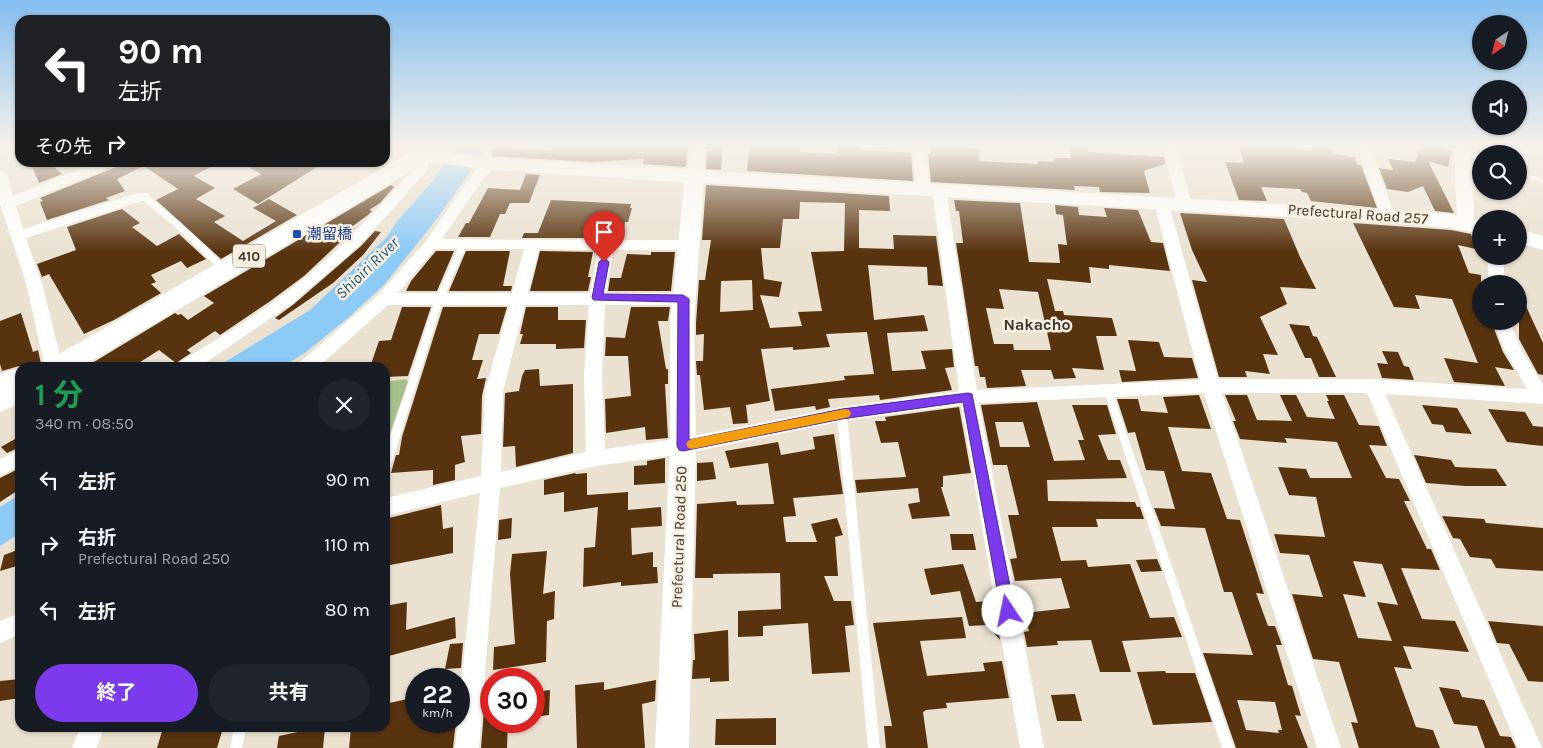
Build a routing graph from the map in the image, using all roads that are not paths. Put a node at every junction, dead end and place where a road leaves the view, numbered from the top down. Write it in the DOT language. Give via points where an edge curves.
graph roads {
  1 [pos="1,182"];
  2 [pos="69,182"];
  3 [pos="375,182"];
  4 [pos="409,182"];
  5 [pos="474,182"];
  6 [pos="694,182"];
  7 [pos="802,182"];
  8 [pos="929,182"];
  9 [pos="1179,182"];
  10 [pos="1375,182"];
  11 [pos="1467,182"];
  12 [pos="931,189"];
  13 [pos="143,196"];
  14 [pos="1161,202"];
  15 [pos="1184,203"];
  16 [pos="6,212"];
  17 [pos="1472,213"];
  18 [pos="1389,216"];
  19 [pos="1472,226"];
  20 [pos="18,236"];
  21 [pos="1527,238"];
  22 [pos="1543,243"];
  23 [pos="431,244"];
  24 [pos="607,244"];
  25 [pos="464,245"];
  26 [pos="534,245"];
  27 [pos="689,245"];
  28 [pos="225,270"];
  29 [pos="598,298"];
  30 [pos="384,299"];
  31 [pos="683,299"];
  32 [pos="439,300"];
  33 [pos="517,300"];
  34 [pos="1503,330"];
  35 [pos="50,362"];
  36 [pos="58,362"];
  37 [pos="194,362"];
  38 [pos="312,362"];
  39 [pos="15,376"];
  40 [pos="0,381"];
  41 [pos="1211,386"];
  42 [pos="1374,386"];
  43 [pos="1108,391"];
  44 [pos="15,393"];
  45 [pos="968,397"];
  46 [pos="1542,397"];
  47 [pos="0,402"];
  48 [pos="842,414"];
  49 [pos="683,446"];
  50 [pos="390,452"];
  51 [pos="596,458"];
  52 [pos="15,460"];
  53 [pos="0,468"];
  54 [pos="490,481"];
  55 [pos="390,506"];
  56 [pos="15,625"];
  57 [pos="0,632"];
  58 [pos="90,732"];
  59 [pos="239,732"];
  60 [pos="84,748"];
  61 [pos="236,748"];
  62 [pos="467,748"];
  63 [pos="672,748"];
  64 [pos="874,748"];
  65 [pos="1032,748"];
  66 [pos="1228,748"];
  67 [pos="1329,748"];
  68 [pos="1530,748"];
  1 -- 16 [label="street"];
  2 -- 16 [label="street"];
  3 -- 28 [label="highway, 410"];
  4 -- 37 [label="street" via="312,280"];
  5 -- 23 [label="street"];
  6 -- 27 [label="main road, Prefectural Road 250"];
  7 -- 12 [label="main road, Prefectural Road 257"];
  8 -- 12 [label="street"];
  9 -- 15 [label="street"];
  10 -- 18 [label="street"];
  11 -- 17 [label="street"];
  12 -- 14 [label="main road, Prefectural Road 257"];
  12 -- 45 [label="street" via="949,272"];
  13 -- 20 [label="street"];
  13 -- 28 [label="lane"];
  14 -- 15 [label="main road, Prefectural Road 257"];
  14 -- 41 [label="street"];
  15 -- 18 [label="main road, Prefectural Road 257"];
  16 -- 20 [label="street"];
  18 -- 19 [label="main road, Prefectural Road 257"];
  20 -- 35 [label="street" via="34,283"];
  21 -- 22 [label="main road"];
  23 -- 25 [label="street"];
  23 -- 30 [label="street"];
  24 -- 26 [label="street"];
  24 -- 27 [label="street"];
  24 -- 29 [label="street"];
  25 -- 26 [label="street"];
  25 -- 32 [label="lane"];
  26 -- 33 [label="street"];
  27 -- 31 [label="main road, Prefectural Road 250"];
  28 -- 36 [label="highway, 410"];
  29 -- 31 [label="street"];
  29 -- 33 [label="street"];
  29 -- 51 [label="street" via="593,376"];
  30 -- 32 [label="street"];
  30 -- 38 [label="street"];
  31 -- 49 [label="main road, Prefectural Road 250"];
  32 -- 33 [label="street"];
  32 -- 50 [label="lane"];
  33 -- 54 [label="street" via="494,391"];
  34 -- 46 [label="street" via="1521,368"];
  39 -- 40 [label="street"];
  41 -- 42 [label="street"];
  41 -- 43 [label="street"];
  41 -- 67 [label="street"];
  42 -- 46 [label="street"];
  42 -- 68 [label="street"];
  43 -- 45 [label="street"];
  43 -- 66 [label="lane"];
  44 -- 47 [label="highway"];
  45 -- 48 [label="street"];
  45 -- 65 [label="street"];
  48 -- 49 [label="street"];
  48 -- 64 [label="lane"];
  49 -- 51 [label="street"];
  49 -- 63 [label="main road, Prefectural Road 250"];
  51 -- 54 [label="street"];
  52 -- 53 [label="street"];
  54 -- 55 [label="street"];
  54 -- 62 [label="street"];
  56 -- 57 [label="street"];
  58 -- 60 [label="street"];
  59 -- 61 [label="lane"];
}
